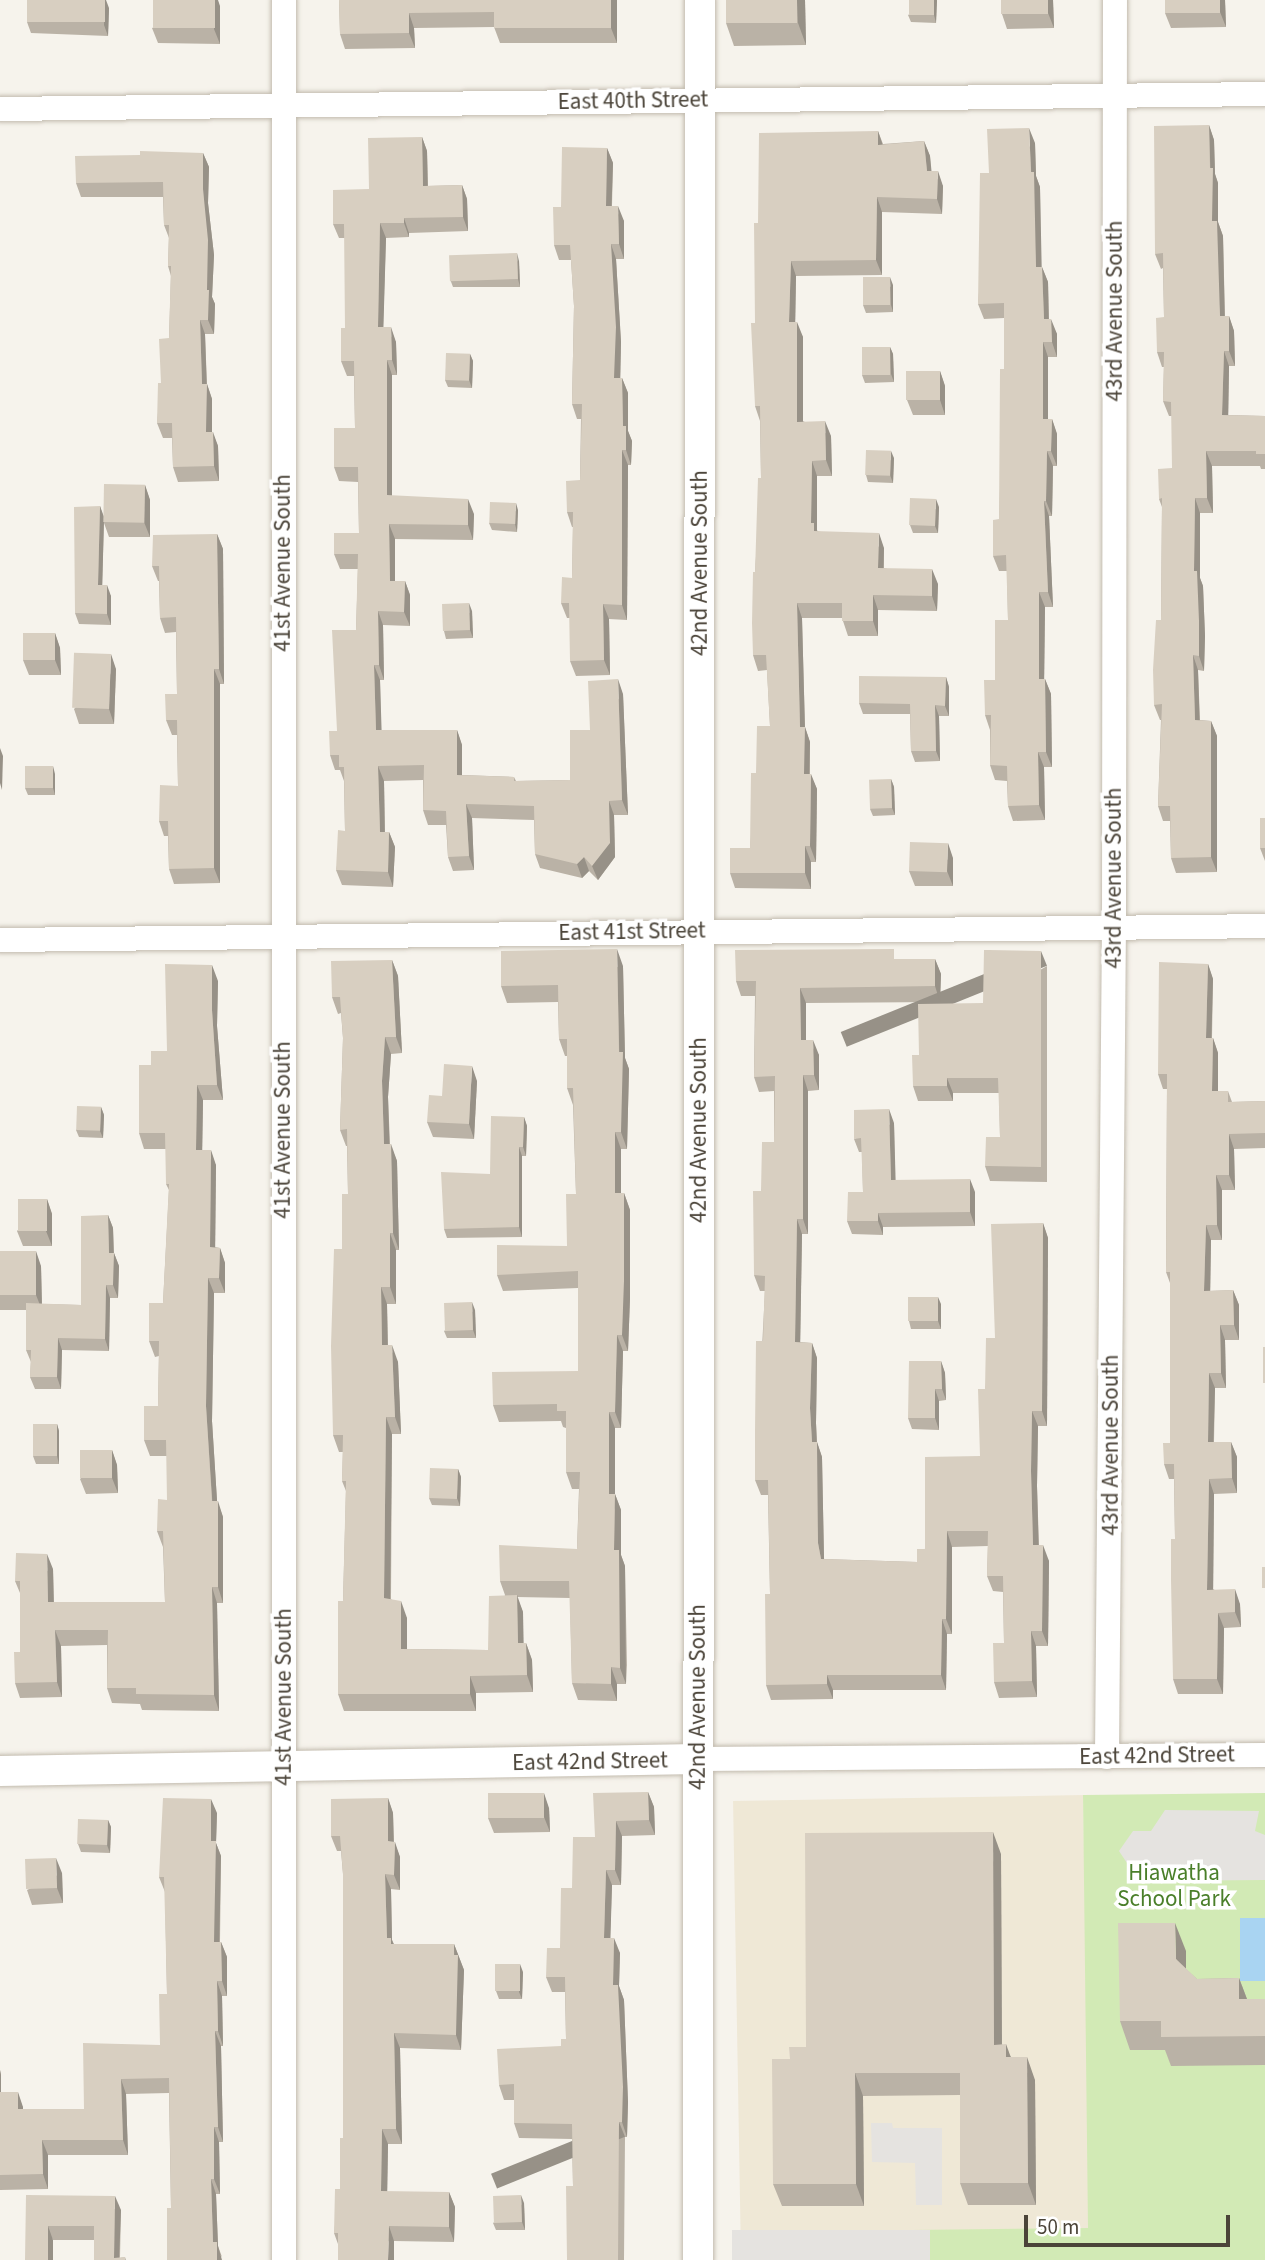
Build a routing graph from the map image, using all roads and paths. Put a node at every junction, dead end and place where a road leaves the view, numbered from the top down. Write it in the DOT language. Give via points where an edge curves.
graph roads {
  1 [pos="284,0"];
  2 [pos="701,0"];
  3 [pos="1115,0"];
  4 [pos="1265,94"];
  5 [pos="1115,95"];
  6 [pos="701,100"];
  7 [pos="284,105"];
  8 [pos="0,109"];
  9 [pos="1114,926"];
  10 [pos="1265,926"];
  11 [pos="700,932"];
  12 [pos="283,937"];
  13 [pos="0,940"];
  14 [pos="1265,1755"];
  15 [pos="1107,1757"];
  16 [pos="698,1759"];
  17 [pos="284,1768"];
  18 [pos="0,1771"];
  19 [pos="284,2260"];
  20 [pos="698,2260"];
  1 -- 7 [label="street, 41st Avenue South"];
  2 -- 6 [label="street, 42nd Avenue South"];
  3 -- 5 [label="street, 43rd Avenue South"];
  4 -- 5 [label="street, East 40th Street"];
  5 -- 6 [label="street, East 40th Street"];
  5 -- 9 [label="street, 43rd Avenue South"];
  6 -- 7 [label="street, East 40th Street"];
  6 -- 11 [label="street, 42nd Avenue South"];
  7 -- 8 [label="street, East 40th Street"];
  7 -- 12 [label="street, 41st Avenue South"];
  9 -- 10 [label="street, East 41st Street"];
  9 -- 11 [label="street, East 41st Street"];
  9 -- 15 [label="street, 43rd Avenue South"];
  11 -- 12 [label="street, East 41st Street"];
  11 -- 16 [label="street, 42nd Avenue South"];
  12 -- 13 [label="street, East 41st Street"];
  12 -- 17 [label="street, 41st Avenue South"];
  14 -- 15 [label="street, East 42nd Street"];
  15 -- 16 [label="street, East 42nd Street"];
  16 -- 17 [label="street, East 42nd Street"];
  16 -- 20 [label="street, 42nd Avenue South"];
  17 -- 18 [label="street, East 42nd Street"];
  17 -- 19 [label="street, 41st Avenue South"];
}
